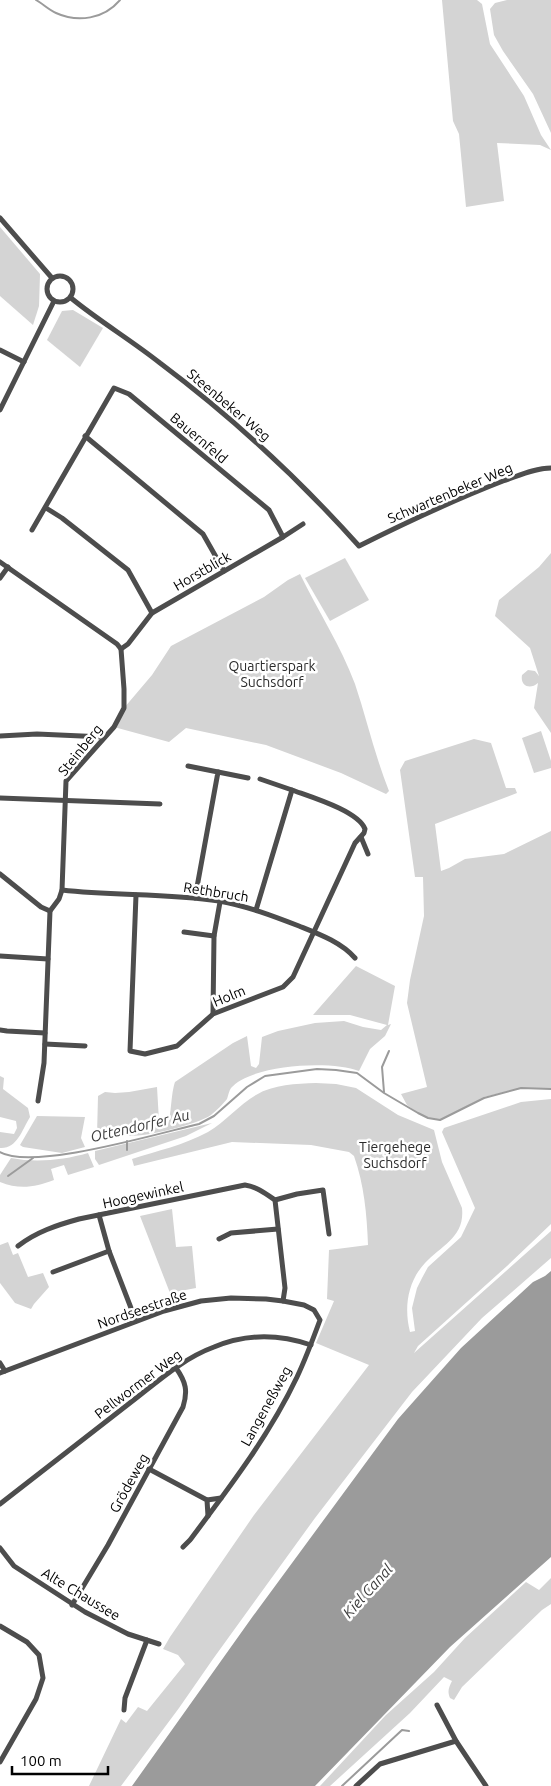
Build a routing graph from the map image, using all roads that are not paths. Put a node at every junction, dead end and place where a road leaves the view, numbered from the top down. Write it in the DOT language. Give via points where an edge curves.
graph roads {
  1 [pos="0,218"];
  2 [pos="52,278"];
  3 [pos="71,298"];
  4 [pos="54,301"];
  5 [pos="0,350"];
  6 [pos="24,362"];
  7 [pos="0,410"];
  8 [pos="85,436"];
  9 [pos="551,468"];
  10 [pos="46,508"];
  11 [pos="303,524"];
  12 [pos="32,530"];
  13 [pos="283,537"];
  14 [pos="359,546"];
  15 [pos="0,562"];
  16 [pos="8,567"];
  17 [pos="224,571"];
  18 [pos="0,578"];
  19 [pos="152,613"];
  20 [pos="120,649"];
  21 [pos="0,736"];
  22 [pos="104,737"];
  23 [pos="188,766"];
  24 [pos="218,772"];
  25 [pos="248,778"];
  26 [pos="260,779"];
  27 [pos="292,790"];
  28 [pos="0,798"];
  29 [pos="64,800"];
  30 [pos="160,804"];
  31 [pos="361,838"];
  32 [pos="368,854"];
  33 [pos="0,874"];
  34 [pos="62,890"];
  35 [pos="136,895"];
  36 [pos="195,898"];
  37 [pos="220,902"];
  38 [pos="256,910"];
  39 [pos="50,911"];
  40 [pos="184,932"];
  41 [pos="315,932"];
  42 [pos="214,936"];
  43 [pos="0,956"];
  44 [pos="355,958"];
  45 [pos="48,959"];
  46 [pos="213,1014"];
  47 [pos="0,1030"];
  48 [pos="45,1033"];
  49 [pos="45,1044"];
  50 [pos="85,1046"];
  51 [pos="38,1101"];
  52 [pos="275,1200"];
  53 [pos="99,1215"];
  54 [pos="278,1229"];
  55 [pos="329,1234"];
  56 [pos="218,1239"];
  57 [pos="18,1246"];
  58 [pos="109,1251"];
  59 [pos="53,1272"];
  60 [pos="284,1301"];
  61 [pos="320,1320"];
  62 [pos="136,1321"];
  63 [pos="311,1344"];
  64 [pos="0,1363"];
  65 [pos="176,1368"];
  66 [pos="3,1372"];
  67 [pos="149,1469"];
  68 [pos="221,1498"];
  69 [pos="207,1500"];
  70 [pos="0,1504"];
  71 [pos="208,1516"];
  72 [pos="183,1547"];
  73 [pos="0,1548"];
  74 [pos="72,1605"];
  75 [pos="0,1626"];
  76 [pos="147,1640"];
  77 [pos="160,1644"];
  78 [pos="437,1706"];
  79 [pos="124,1710"];
  80 [pos="456,1741"];
  81 [pos="0,1762"];
  82 [pos="356,1786"];
  83 [pos="486,1786"];
  1 -- 2 [label="street"];
  2 -- 3 [label="street" via="59,275 69,278 74,286"];
  2 -- 4 [label="street" via="47,288"];
  3 -- 4 [label="street"];
  3 -- 14 [label="street, Steenbeker Weg" via="208,401 272,457"];
  4 -- 6 [label="street"];
  5 -- 6 [label="street"];
  6 -- 7 [label="street"];
  8 -- 10 [label="street"];
  8 -- 13 [label="street, Bauernfeld" via="114,388 129,394 268,510"];
  8 -- 17 [label="street" via="203,534"];
  9 -- 14 [label="street, Schwartenbeker Weg" via="517,476 470,494"];
  10 -- 12 [label="street"];
  10 -- 19 [label="street" via="128,570"];
  11 -- 13 [label="street, Horstblick"];
  13 -- 17 [label="street, Horstblick"];
  15 -- 16 [label="street"];
  16 -- 18 [label="street"];
  16 -- 20 [label="street"];
  17 -- 19 [label="street, Horstblick"];
  19 -- 20 [label="street, Horstblick" via="128,644"];
  20 -- 22 [label="street, Steinberg" via="124,708"];
  21 -- 22 [label="street"];
  22 -- 29 [label="street, Steinberg" via="66,781"];
  23 -- 24 [label="street"];
  24 -- 25 [label="street"];
  24 -- 36 [label="street"];
  26 -- 27 [label="street"];
  27 -- 31 [label="street" via="359,819 366,829"];
  27 -- 38 [label="street"];
  28 -- 29 [label="street"];
  29 -- 30 [label="street"];
  29 -- 34 [label="street, Steinberg"];
  31 -- 32 [label="street"];
  31 -- 41 [label="street, Holm" via="355,843"];
  33 -- 39 [label="street"];
  34 -- 35 [label="street, Rethbruch"];
  34 -- 39 [label="street, Steinberg"];
  35 -- 36 [label="street, Rethbruch"];
  35 -- 46 [label="street, Holm" via="130,1051 144,1054 177,1046"];
  36 -- 37 [label="street, Rethbruch"];
  37 -- 38 [label="street, Rethbruch"];
  37 -- 42 [label="street"];
  38 -- 41 [label="street, Rethbruch"];
  39 -- 45 [label="street, Steinberg"];
  40 -- 42 [label="street"];
  41 -- 44 [label="street, Rethbruch" via="347,948"];
  41 -- 46 [label="street, Holm" via="293,977 283,987"];
  42 -- 46 [label="street"];
  43 -- 45 [label="street"];
  45 -- 48 [label="street, Steinberg"];
  47 -- 48 [label="street"];
  48 -- 49 [label="street, Steinberg"];
  49 -- 50 [label="street"];
  49 -- 51 [label="street, Steinberg"];
  52 -- 53 [label="street, Hoogewinkel" via="262,1190 245,1185"];
  52 -- 54 [label="street"];
  52 -- 55 [label="street" via="323,1190"];
  53 -- 57 [label="street, Hoogewinkel" via="58,1224"];
  53 -- 58 [label="street"];
  54 -- 56 [label="street" via="231,1233"];
  54 -- 60 [label="street"];
  58 -- 59 [label="street"];
  58 -- 62 [label="street"];
  60 -- 61 [label="street, Nordseestraße" via="314,1310"];
  60 -- 62 [label="street, Nordseestraße" via="232,1298 201,1301"];
  61 -- 63 [label="street, Langeneßweg"];
  62 -- 66 [label="street, Nordseestraße"];
  63 -- 65 [label="street, Pellwormer Weg" via="276,1337 242,1339 198,1353"];
  63 -- 68 [label="street, Langeneßweg" via="297,1377 257,1448"];
  64 -- 66 [label="street"];
  65 -- 67 [label="street, Grödeweg" via="184,1381 186,1398"];
  65 -- 70 [label="street, Pellwormer Weg"];
  67 -- 69 [label="street"];
  67 -- 74 [label="street, Grödeweg"];
  68 -- 69 [label="street"];
  68 -- 71 [label="street, Langeneßweg"];
  69 -- 71 [label="street"];
  71 -- 72 [label="street, Langeneßweg"];
  73 -- 74 [label="street, Alte Chaussee" via="14,1566"];
  74 -- 76 [label="street, Alte Chaussee" via="128,1634"];
  75 -- 81 [label="street" via="27,1642 39,1655 43,1678 36,1699"];
  76 -- 77 [label="street, Alte Chaussee"];
  76 -- 79 [label="street" via="125,1698"];
  78 -- 80 [label="street"];
  80 -- 82 [label="street" via="385,1762"];
  80 -- 83 [label="street"];
}
